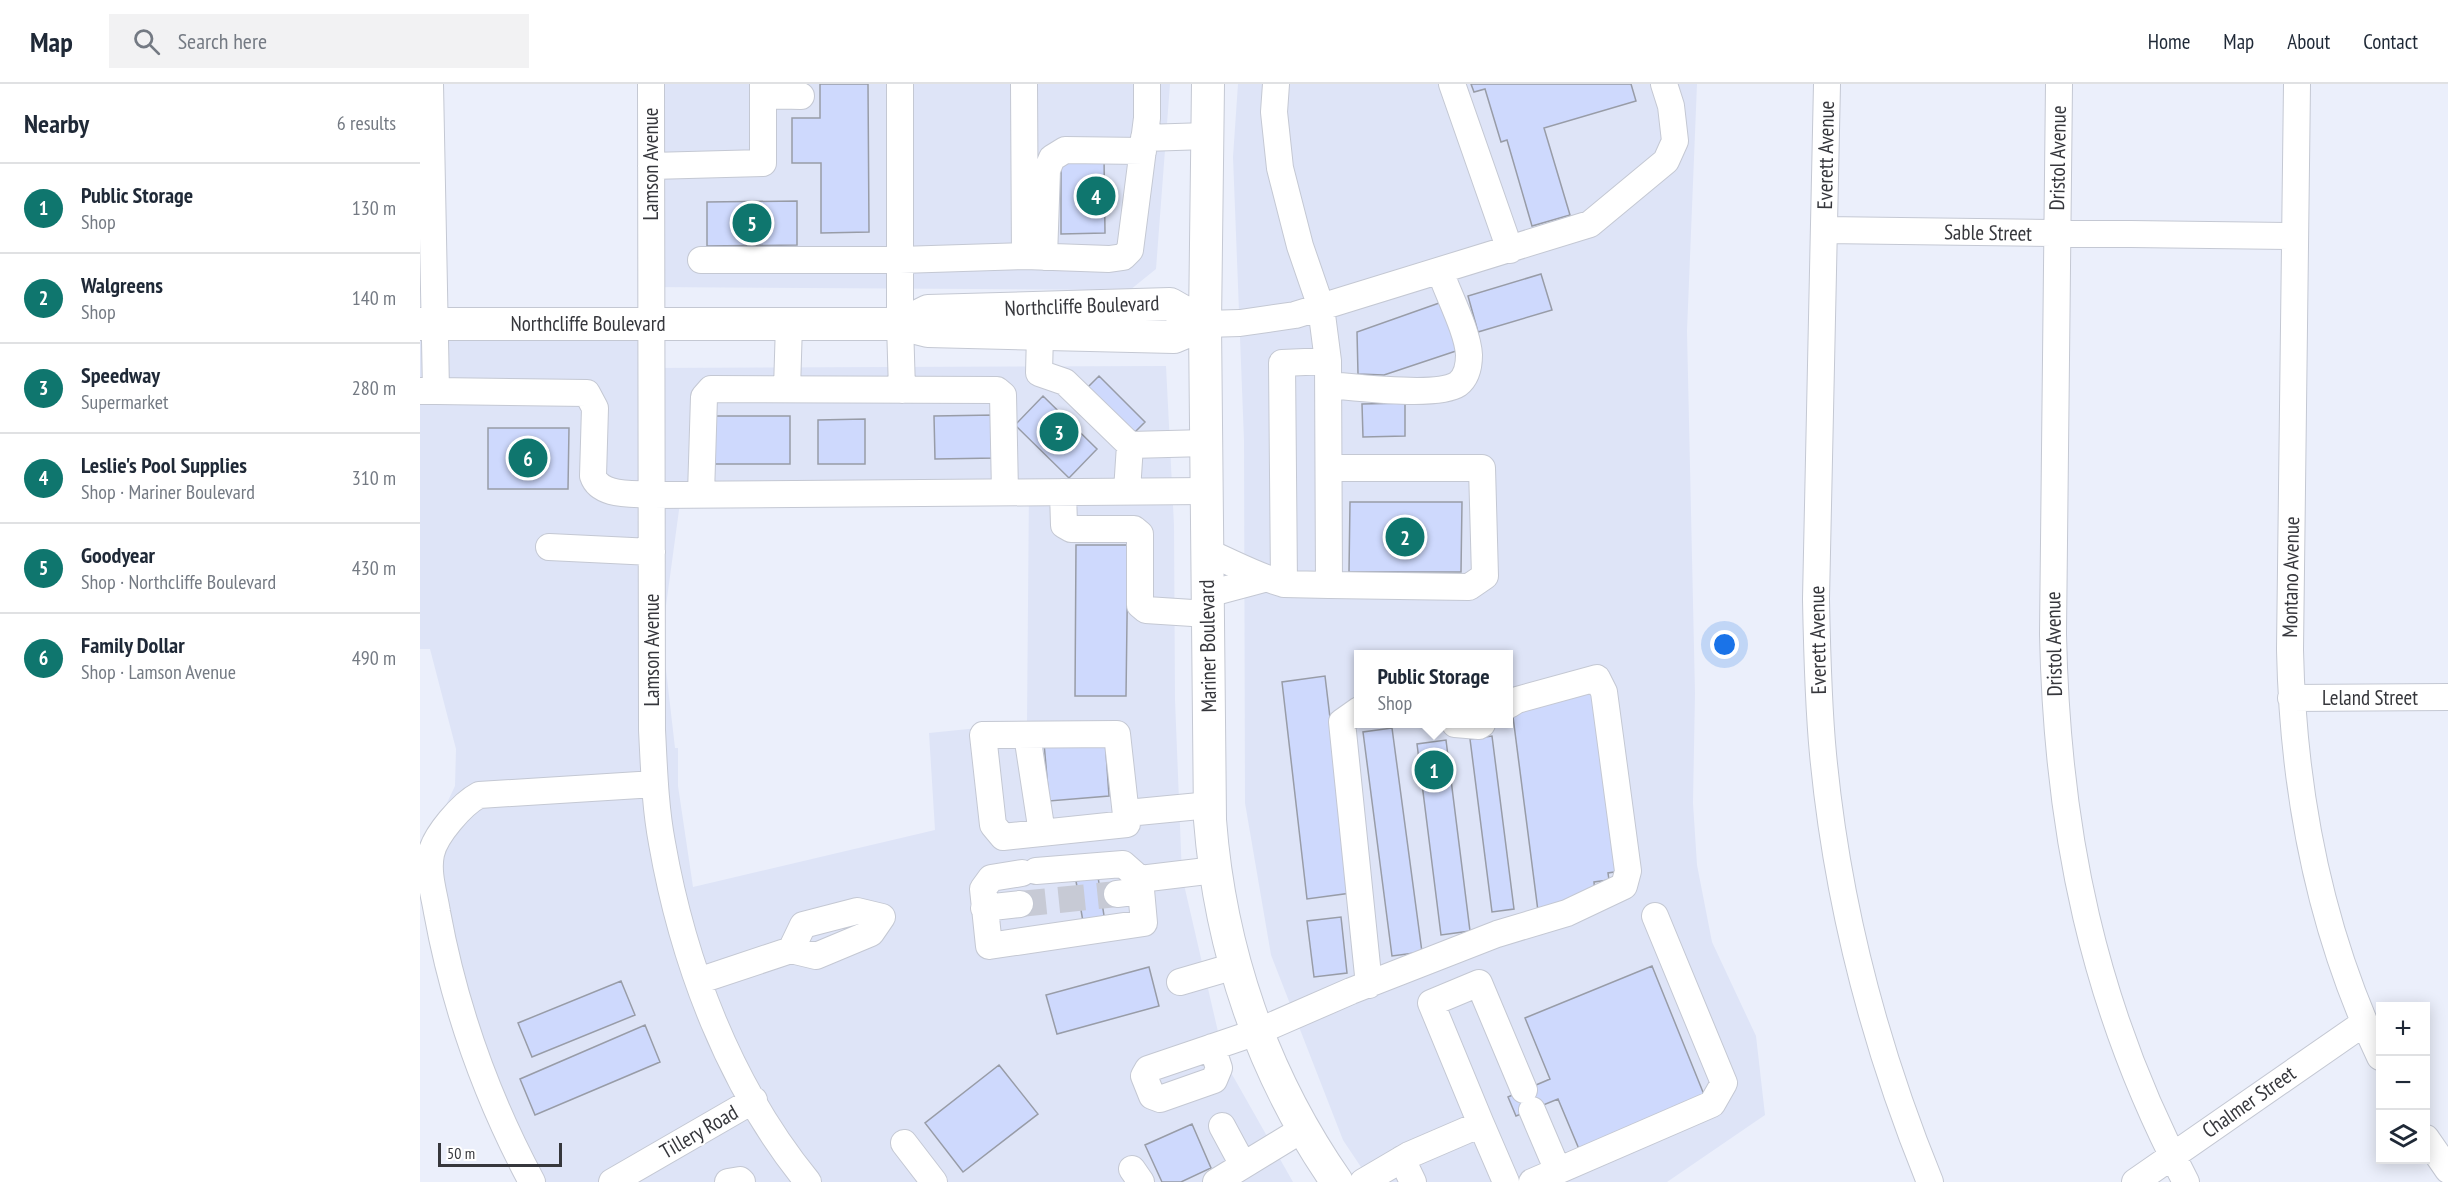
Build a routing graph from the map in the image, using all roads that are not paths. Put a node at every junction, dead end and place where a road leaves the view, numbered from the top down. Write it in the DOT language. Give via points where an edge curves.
graph roads {
  1 [pos="651,84"];
  2 [pos="900,84"];
  3 [pos="1024,84"];
  4 [pos="1147,84"];
  5 [pos="1208,84"];
  6 [pos="1276,84"];
  7 [pos="1452,84"];
  8 [pos="1664,84"];
  9 [pos="1827,84"];
  10 [pos="2059,84"];
  11 [pos="2297,84"];
  12 [pos="763,90"];
  13 [pos="427,91"];
  14 [pos="801,96"];
  15 [pos="1207,136"];
  16 [pos="1144,144"];
  17 [pos="651,166"];
  18 [pos="426,174"];
  19 [pos="1825,230"];
  20 [pos="2058,234"];
  21 [pos="2295,236"];
  22 [pos="1510,250"];
  23 [pos="1034,257"];
  24 [pos="701,260"];
  25 [pos="900,260"];
  26 [pos="1440,271"];
  27 [pos="1321,307"];
  28 [pos="427,324"];
  29 [pos="652,324"];
  30 [pos="789,324"];
  31 [pos="900,324"];
  32 [pos="1205,324"];
  33 [pos="1040,334"];
  34 [pos="1328,373"];
  35 [pos="787,389"];
  36 [pos="902,390"];
  37 [pos="428,391"];
  38 [pos="1206,443"];
  39 [pos="1130,445"];
  40 [pos="1329,468"];
  41 [pos="1127,491"];
  42 [pos="1207,491"];
  43 [pos="1005,492"];
  44 [pos="1063,492"];
  45 [pos="701,494"];
  46 [pos="652,495"];
  47 [pos="549,547"];
  48 [pos="652,552"];
  49 [pos="1207,552"];
  50 [pos="1274,581"];
  51 [pos="1329,585"];
  52 [pos="1208,604"];
  53 [pos="2448,697"];
  54 [pos="2291,698"];
  55 [pos="1513,702"];
  56 [pos="1354,714"];
  57 [pos="1027,735"];
  58 [pos="655,784"];
  59 [pos="1210,805"];
  60 [pos="1127,813"];
  61 [pos="1042,833"];
  62 [pos="1215,870"];
  63 [pos="1133,888"];
  64 [pos="1020,904"];
  65 [pos="984,908"];
  66 [pos="1656,916"];
  67 [pos="791,950"];
  68 [pos="1235,966"];
  69 [pos="698,981"];
  70 [pos="1180,982"];
  71 [pos="1369,985"];
  72 [pos="2364,1023"];
  73 [pos="1257,1032"];
  74 [pos="1212,1047"];
  75 [pos="2380,1056"];
  76 [pos="754,1100"];
  77 [pos="1481,1124"];
  78 [pos="1222,1126"];
  79 [pos="1303,1129"];
  80 [pos="904,1143"];
  81 [pos="2430,1143"];
  82 [pos="2172,1156"];
  83 [pos="1243,1165"];
  84 [pos="2448,1170"];
  85 [pos="1407,1171"];
  86 [pos="1558,1171"];
  87 [pos="621,1180"];
  88 [pos="532,1182"];
  89 [pos="728,1182"];
  90 [pos="742,1182"];
  91 [pos="808,1182"];
  92 [pos="934,1182"];
  93 [pos="1216,1182"];
  94 [pos="1337,1182"];
  95 [pos="1363,1182"];
  96 [pos="1506,1182"];
  97 [pos="1532,1182"];
  98 [pos="1930,1182"];
  99 [pos="2135,1182"];
  100 [pos="2186,1182"];
  1 -- 17 [label="street, Lamson Avenue"];
  2 -- 25 [label="street"];
  3 -- 23 [label="street"];
  4 -- 16 [label="street"];
  5 -- 15 [label="main road, Mariner Boulevard"];
  6 -- 27 [label="street" via="1274,112 1280,168"];
  7 -- 22 [label="street"];
  8 -- 22 [label="street" via="1675,141 1666,161 1590,224"];
  9 -- 19 [label="street, Everett Avenue"];
  10 -- 20 [label="street, Dristol Avenue"];
  11 -- 21 [label="street, Montano Avenue"];
  12 -- 14 [label="street"];
  12 -- 17 [label="street" via="763,163"];
  13 -- 18 [label="street"];
  15 -- 16 [label="street"];
  15 -- 32 [label="main road, Mariner Boulevard"];
  16 -- 23 [label="street" via="1065,150 1052,158"];
  16 -- 23 [label="street" via="1130,250 1123,257 1109,259"];
  17 -- 29 [label="street, Lamson Avenue"];
  18 -- 28 [label="street"];
  19 -- 20 [label="street, Sable Street"];
  19 -- 98 [label="street, Everett Avenue" via="1816,599 1822,754 1836,853 1863,983 1884,1058"];
  20 -- 21 [label="street, Sable Street"];
  20 -- 82 [label="street, Dristol Avenue" via="2053,634 2060,772 2068,835 2098,968 2118,1031"];
  21 -- 54 [label="street, Montano Avenue"];
  22 -- 26 [label="street"];
  23 -- 25 [label="street"];
  24 -- 25 [label="street"];
  25 -- 31 [label="street"];
  26 -- 27 [label="street"];
  26 -- 34 [label="street" via="1467,345 1466,375 1456,385 1386,390"];
  27 -- 32 [label="street" via="1295,315"];
  27 -- 34 [label="street"];
  28 -- 29 [label="main road, Northcliffe Boulevard"];
  28 -- 37 [label="street"];
  29 -- 30 [label="main road, Northcliffe Boulevard"];
  29 -- 46 [label="street, Lamson Avenue"];
  30 -- 31 [label="main road, Northcliffe Boulevard"];
  30 -- 35 [label="street"];
  31 -- 32 [label="main road, Northcliffe Boulevard" via="928,311 1170,304"];
  31 -- 33 [label="main road, Northcliffe Boulevard" via="927,331"];
  31 -- 36 [label="street"];
  32 -- 33 [label="main road, Northcliffe Boulevard" via="1174,337"];
  32 -- 38 [label="main road, Mariner Boulevard"];
  33 -- 39 [label="street" via="1039,373 1065,382"];
  34 -- 40 [label="street"];
  34 -- 50 [label="street" via="1282,363"];
  35 -- 36 [label="street"];
  35 -- 45 [label="street" via="711,389 704,397"];
  36 -- 43 [label="street" via="997,390 1003,395"];
  37 -- 46 [label="street" via="586,393 595,408 593,476 597,485"];
  38 -- 39 [label="street"];
  38 -- 42 [label="main road, Mariner Boulevard"];
  39 -- 41 [label="street"];
  40 -- 51 [label="street"];
  40 -- 51 [label="street" via="1482,468 1485,576 1469,587"];
  41 -- 42 [label="street"];
  41 -- 44 [label="street"];
  42 -- 49 [label="main road, Mariner Boulevard"];
  43 -- 44 [label="street"];
  43 -- 45 [label="street"];
  44 -- 52 [label="street" via="1065,525 1071,529 1134,529 1140,534 1140,605 1146,610"];
  45 -- 46 [label="street"];
  46 -- 48 [label="street, Lamson Avenue"];
  47 -- 48 [label="street"];
  48 -- 58 [label="street, Lamson Avenue"];
  49 -- 50 [label="street"];
  49 -- 52 [label="main road, Mariner Boulevard"];
  50 -- 51 [label="street"];
  50 -- 52 [label="street"];
  52 -- 59 [label="main road, Mariner Boulevard"];
  53 -- 54 [label="street, Leland Street"];
  54 -- 72 [label="street, Montano Avenue" via="2301,797 2313,863 2342,967"];
  55 -- 71 [label="street" via="1597,678 1604,692 1628,871 1624,886 1567,913 1497,934"];
  56 -- 71 [label="street" via="1342,722"];
  57 -- 60 [label="street" via="1117,734"];
  57 -- 61 [label="street"];
  57 -- 61 [label="street" via="983,735 993,825 1003,837"];
  58 -- 69 [label="street, Lamson Avenue" via="673,900"];
  58 -- 88 [label="street" via="479,795 463,806 434,843 430,872 456,990 492,1098"];
  59 -- 60 [label="street"];
  59 -- 62 [label="main road, Mariner Boulevard"];
  60 -- 61 [label="street" via="1127,824"];
  62 -- 63 [label="street"];
  62 -- 68 [label="main road, Mariner Boulevard"];
  63 -- 65 [label="street" via="1123,864 1000,874 982,889"];
  63 -- 65 [label="street" via="1144,923 989,946"];
  64 -- 65 [label="street"];
  66 -- 86 [label="street" via="1724,1083 1712,1104"];
  67 -- 69 [label="street"];
  68 -- 70 [label="street"];
  68 -- 73 [label="main road, Mariner Boulevard"];
  69 -- 76 [label="street, Lamson Avenue" via="728,1053"];
  71 -- 73 [label="street"];
  72 -- 75 [label="street, Montano Avenue"];
  72 -- 82 [label="street, Chalmer Street"];
  73 -- 74 [label="street"];
  73 -- 79 [label="main road, Mariner Boulevard"];
  76 -- 87 [label="street, Tillery Road"];
  76 -- 91 [label="street, Lamson Avenue"];
  77 -- 85 [label="street"];
  77 -- 86 [label="street" via="1431,1003 1479,983"];
  77 -- 96 [label="street"];
  78 -- 83 [label="street"];
  79 -- 83 [label="street"];
  79 -- 94 [label="main road, Mariner Boulevard"];
  80 -- 92 [label="street"];
  81 -- 84 [label="street"];
  82 -- 99 [label="street, Chalmer Street"];
  82 -- 100 [label="street, Dristol Avenue"];
  83 -- 93 [label="street"];
  85 -- 95 [label="street"];
  86 -- 97 [label="street"];
  89 -- 90 [label="street"];
}
